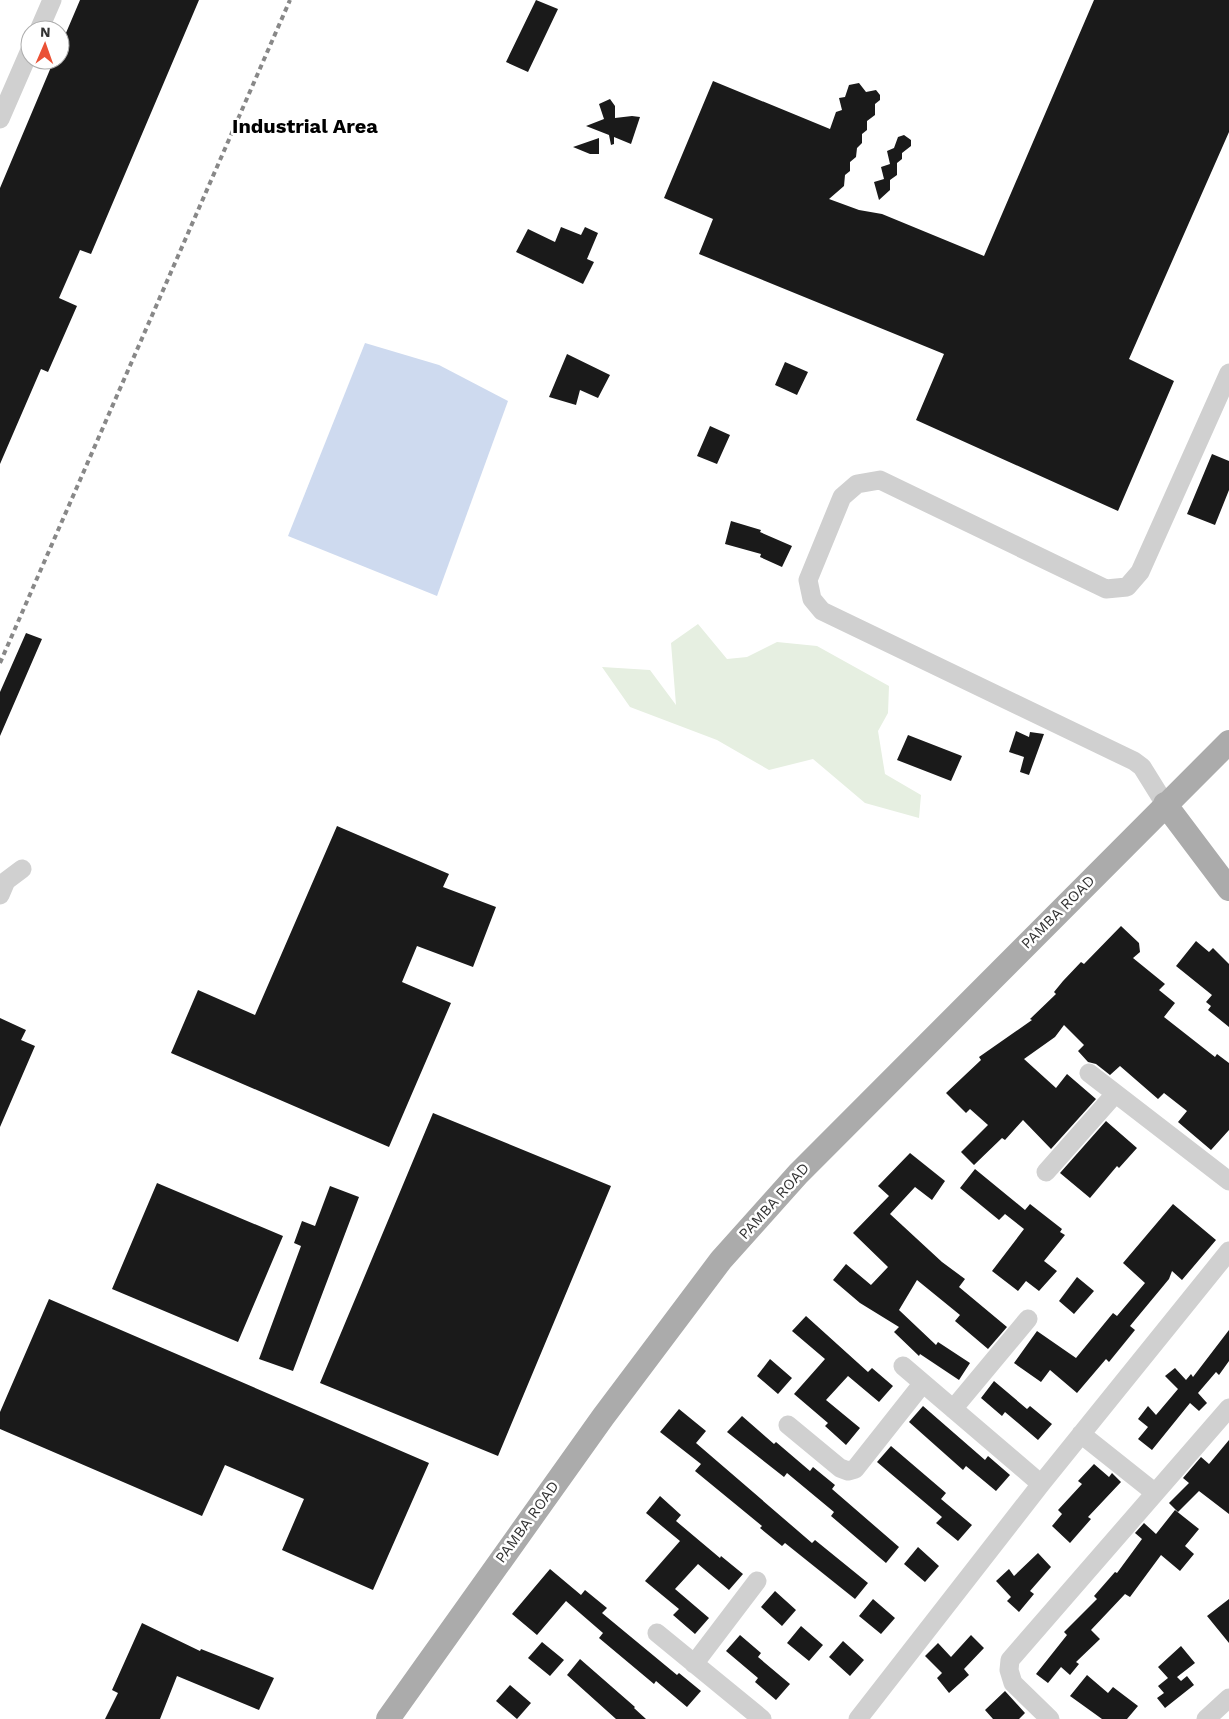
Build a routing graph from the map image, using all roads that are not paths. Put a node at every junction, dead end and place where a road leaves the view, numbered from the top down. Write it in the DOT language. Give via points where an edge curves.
graph roads {
  1 [pos="52,0"];
  2 [pos="43,20"];
  3 [pos="21,70"];
  4 [pos="0,119"];
  5 [pos="1229,373"];
  6 [pos="1229,742"];
  7 [pos="1165,804"];
  8 [pos="22,870"];
  9 [pos="1229,889"];
  10 [pos="0,895"];
  11 [pos="1089,1073"];
  12 [pos="1115,1094"];
  13 [pos="1046,1172"];
  14 [pos="1229,1182"];
  15 [pos="1229,1251"];
  16 [pos="1028,1319"];
  17 [pos="903,1366"];
  18 [pos="923,1383"];
  19 [pos="1229,1408"];
  20 [pos="953,1409"];
  21 [pos="788,1426"];
  22 [pos="1081,1434"];
  23 [pos="1041,1484"];
  24 [pos="1154,1492"];
  25 [pos="758,1581"];
  26 [pos="657,1633"];
  27 [pos="694,1664"];
  28 [pos="1229,1698"];
  29 [pos="388,1719"];
  30 [pos="762,1719"];
  31 [pos="858,1719"];
  32 [pos="1050,1719"];
  33 [pos="1206,1719"];
  1 -- 2 [label="street"];
  3 -- 4 [label="street"];
  5 -- 7 [label="street" via="1140,572 1127,587 1106,589 880,480 856,484 842,497 808,580 812,599 822,611 1134,761 1142,767"];
  6 -- 7 [label="main road, PAMBA ROAD"];
  7 -- 9 [label="main road"];
  7 -- 29 [label="main road, PAMBA ROAD" via="798,1174 721,1260 603,1416"];
  8 -- 10 [label="street" via="6,881"];
  11 -- 12 [label="street"];
  12 -- 13 [label="street"];
  12 -- 14 [label="street"];
  15 -- 22 [label="street"];
  16 -- 20 [label="street"];
  17 -- 18 [label="street"];
  18 -- 20 [label="street"];
  18 -- 21 [label="street" via="855,1469 840,1468"];
  19 -- 24 [label="street"];
  20 -- 23 [label="street"];
  22 -- 23 [label="street"];
  22 -- 24 [label="street"];
  23 -- 31 [label="street"];
  24 -- 32 [label="street" via="1010,1660 1013,1683"];
  25 -- 27 [label="street"];
  26 -- 27 [label="street"];
  27 -- 30 [label="street"];
  28 -- 33 [label="street"];
}
